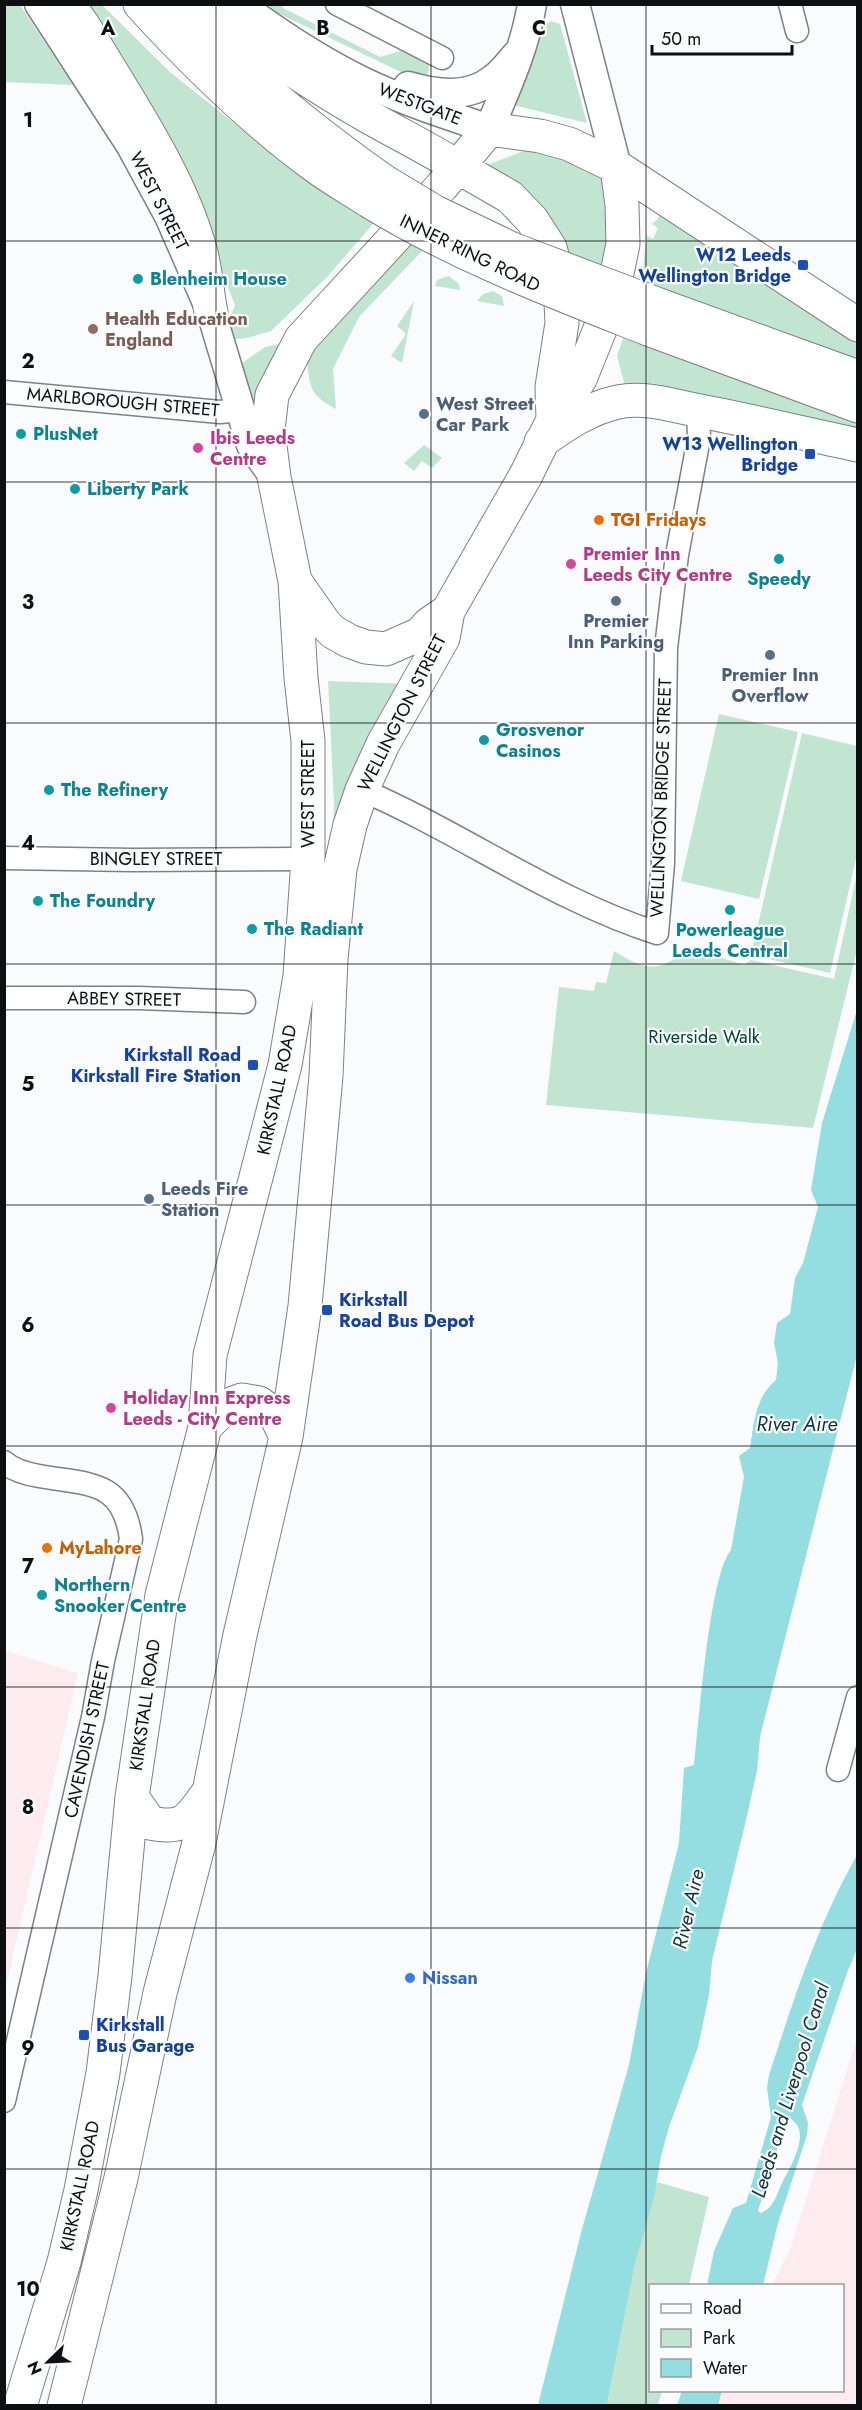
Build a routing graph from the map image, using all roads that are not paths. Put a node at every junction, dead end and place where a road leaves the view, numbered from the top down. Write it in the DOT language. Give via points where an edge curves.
graph roads {
  1 [pos="39,4"];
  2 [pos="68,4"];
  3 [pos="205,4"];
  4 [pos="239,4"];
  5 [pos="337,4"];
  6 [pos="532,4"];
  7 [pos="575,4"];
  8 [pos="790,4"];
  9 [pos="150,8"];
  10 [pos="797,30"];
  11 [pos="302,46"];
  12 [pos="519,51"];
  13 [pos="442,58"];
  14 [pos="489,129"];
  15 [pos="458,167"];
  16 [pos="617,167"];
  17 [pos="210,312"];
  18 [pos="653,317"];
  19 [pos="858,325"];
  20 [pos="858,377"];
  21 [pos="4,392"];
  22 [pos="858,406"];
  23 [pos="241,410"];
  24 [pos="698,411"];
  25 [pos="547,431"];
  26 [pos="858,446"];
  27 [pos="274,477"];
  28 [pos="295,581"];
  29 [pos="448,611"];
  30 [pos="362,790"];
  31 [pos="4,858"];
  32 [pos="308,859"];
  33 [pos="4,998"];
  34 [pos="243,1002"];
  35 [pos="295,1008"];
  36 [pos="324,1099"];
  37 [pos="205,1427"];
  38 [pos="286,1437"];
  39 [pos="4,1462"];
  40 [pos="858,1696"];
  41 [pos="838,1770"];
  42 [pos="208,1793"];
  43 [pos="132,1797"];
  44 [pos="4,2101"];
  45 [pos="20,2406"];
  46 [pos="64,2406"];
  1 -- 17 [label="street, WEST STREET" via="130,146 169,216"];
  2 -- 17 [label="main road" via="162,159 201,254"];
  3 -- 15 [label="main road" via="304,77"];
  4 -- 11 [label="street, WESTGATE"];
  5 -- 13 [label="street"];
  6 -- 12 [label="street"];
  7 -- 16 [label="street"];
  8 -- 10 [label="street"];
  9 -- 18 [label="main road, INNER RING ROAD, bridge" via="326,140 377,191 435,212"];
  11 -- 12 [label="street" via="404,84 445,94 494,79"];
  11 -- 14 [label="street, WESTGATE" via="364,82"];
  12 -- 14 [label="street"];
  14 -- 15 [label="main road"];
  14 -- 16 [label="main road, WESTGATE" via="569,144"];
  15 -- 25 [label="main road" via="510,197 532,220 550,248 560,284 562,322"];
  15 -- 27 [label="main road" via="301,339 272,395 268,430"];
  16 -- 19 [label="main road, WESTGATE"];
  16 -- 25 [label="main road" via="623,244 611,302 580,379"];
  17 -- 23 [label="street, WEST STREET"];
  18 -- 20 [label="main road, INNER RING ROAD"];
  18 -- 22 [label="main road, INNER RING ROAD"];
  21 -- 23 [label="street, MARLBOROUGH STREET" via="202,411"];
  23 -- 27 [label="street, WEST STREET" via="251,445"];
  24 -- 25 [label="main road" via="648,400 619,402"];
  24 -- 26 [label="main road"];
  24 -- 30 [label="street, WELLINGTON BRIDGE STREET" via="699,438 666,648 663,862 657,933 616,920 405,808"];
  25 -- 29 [label="main road"];
  27 -- 28 [label="main road"];
  28 -- 29 [label="main road" via="333,632 366,647 386,649 403,643"];
  28 -- 32 [label="main road, WEST STREET" via="308,741"];
  29 -- 30 [label="main road, WELLINGTON STREET" via="443,638 382,744"];
  30 -- 36 [label="main road, WELLINGTON STREET" via="350,825 336,899"];
  31 -- 32 [label="street, BINGLEY STREET"];
  32 -- 35 [label="main road, WEST STREET"];
  33 -- 34 [label="street, ABBEY STREET"];
  35 -- 37 [label="main road, KIRKSTALL ROAD" via="262,1161 210,1355"];
  36 -- 38 [label="main road, KIRKSTALL ROAD" via="305,1306"];
  37 -- 38 [label="main road" via="226,1407 242,1400 259,1403 276,1416"];
  37 -- 43 [label="main road, KIRKSTALL ROAD" via="162,1595"];
  38 -- 42 [label="main road, KIRKSTALL ROAD"];
  39 -- 44 [label="street, CAVENDISH STREET" via="28,1474 96,1485 117,1498 129,1520 131,1539"];
  40 -- 41 [label="street"];
  42 -- 43 [label="main road" via="187,1821 167,1826 150,1823"];
  42 -- 46 [label="main road, KIRKSTALL ROAD" via="121,2178"];
  43 -- 45 [label="main road, KIRKSTALL ROAD" via="103,2073 64,2262"];
}
